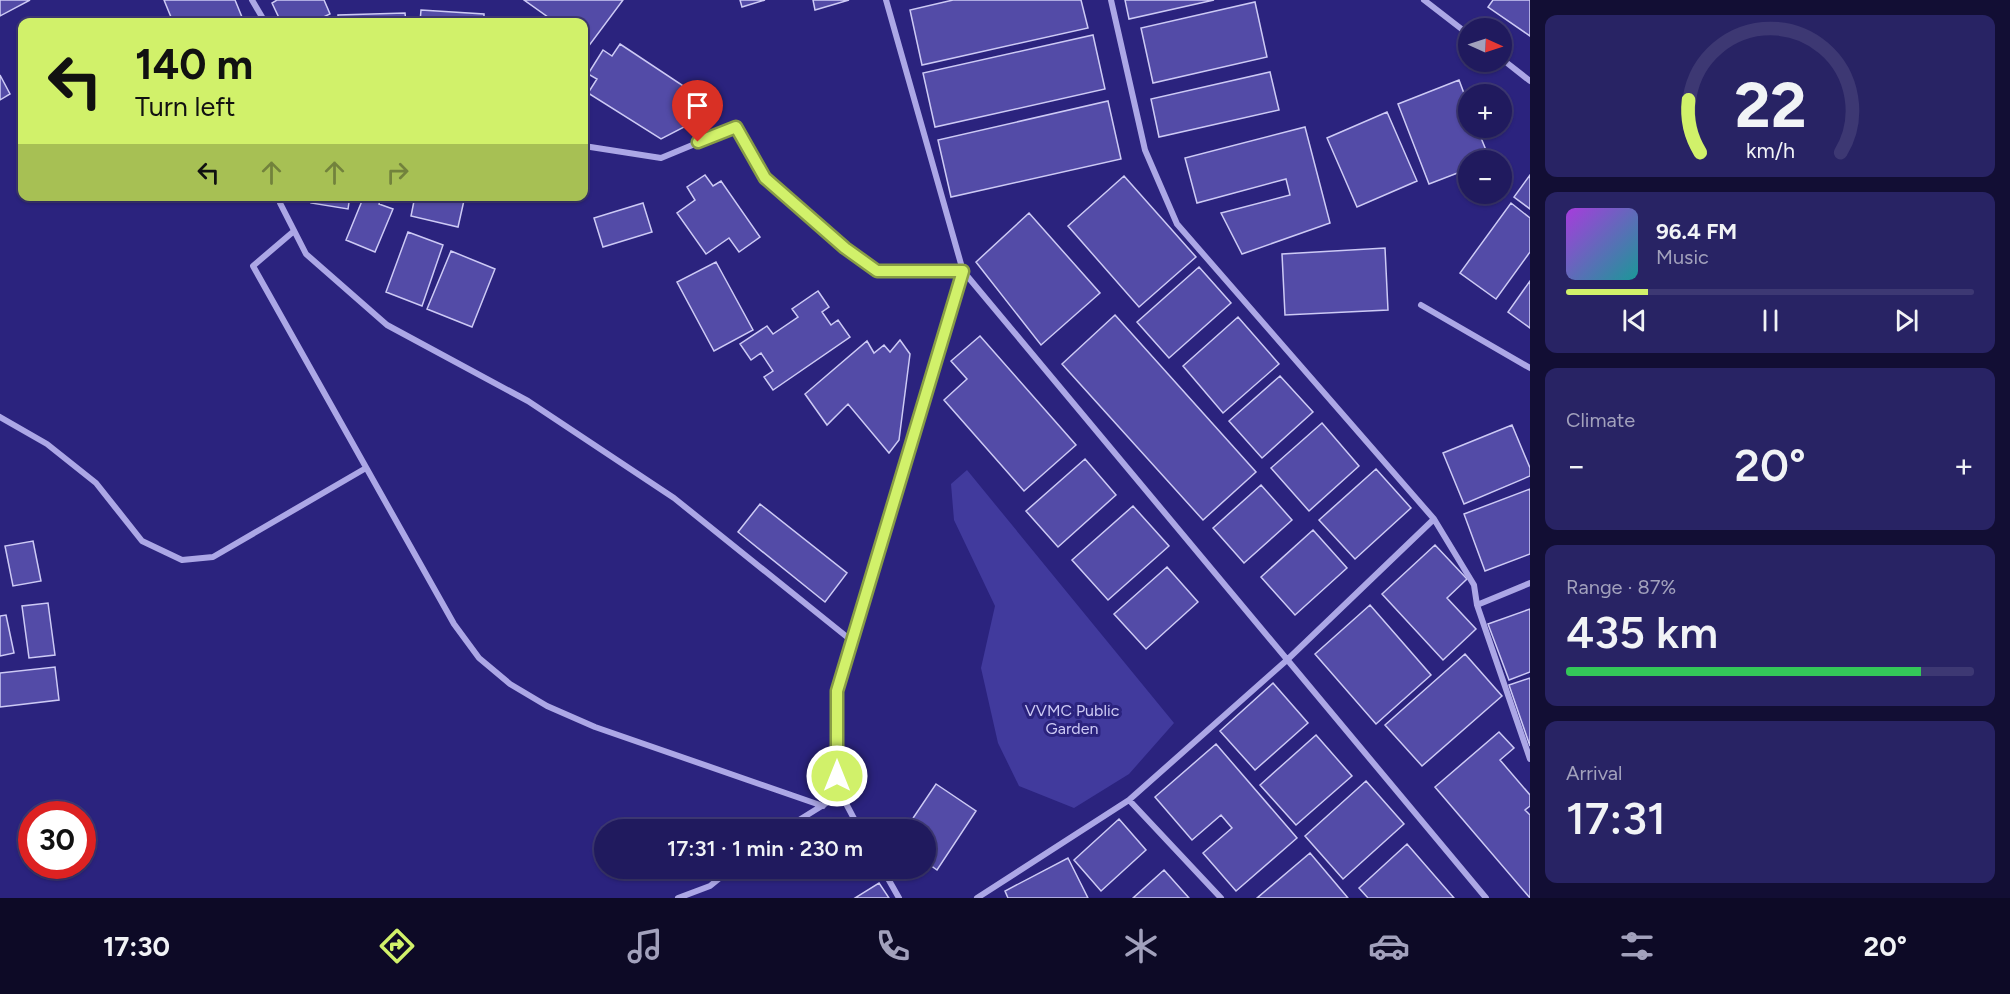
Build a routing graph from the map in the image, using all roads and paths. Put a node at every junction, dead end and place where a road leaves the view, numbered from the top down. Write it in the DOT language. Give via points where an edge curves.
graph roads {
  1 [pos="252,0"];
  2 [pos="886,0"];
  3 [pos="1111,0"];
  4 [pos="1424,0"];
  5 [pos="263,18"];
  6 [pos="1458,26"];
  7 [pos="1512,67"];
  8 [pos="1530,81"];
  9 [pos="588,147"];
  10 [pos="280,201"];
  11 [pos="294,231"];
  12 [pos="963,271"];
  13 [pos="1421,305"];
  14 [pos="1530,368"];
  15 [pos="0,417"];
  16 [pos="366,468"];
  17 [pos="1434,519"];
  18 [pos="1530,583"];
  19 [pos="1477,605"];
  20 [pos="852,641"];
  21 [pos="1287,660"];
  22 [pos="1530,759"];
  23 [pos="841,794"];
  24 [pos="1129,800"];
  25 [pos="823,806"];
  26 [pos="801,819"];
  27 [pos="854,819"];
  28 [pos="719,879"];
  29 [pos="888,879"];
  30 [pos="678,898"];
  31 [pos="899,898"];
  32 [pos="977,898"];
  33 [pos="1221,898"];
  34 [pos="1486,898"];
  1 -- 5 [label="street"];
  2 -- 12 [label="street"];
  3 -- 17 [label="street" via="1145,150 1177,224"];
  4 -- 6 [label="street"];
  7 -- 8 [label="street"];
  9 -- 12 [label="street" via="661,158 736,127 765,178 877,271"];
  10 -- 11 [label="street"];
  11 -- 16 [label="street" via="253,266"];
  11 -- 20 [label="street" via="306,254 387,325 528,401 674,498"];
  12 -- 20 [label="street"];
  12 -- 21 [label="street"];
  13 -- 14 [label="street"];
  15 -- 16 [label="street" via="47,444 96,483 142,541 182,560 213,557"];
  16 -- 25 [label="street" via="454,624 479,658 510,684 595,727"];
  17 -- 19 [label="street" via="1474,585"];
  17 -- 21 [label="street"];
  18 -- 19 [label="street"];
  19 -- 22 [label="street"];
  20 -- 23 [label="street" via="837,691 837,776"];
  21 -- 24 [label="street"];
  21 -- 34 [label="street"];
  23 -- 25 [label="street"];
  23 -- 27 [label="street"];
  24 -- 32 [label="street"];
  24 -- 33 [label="street"];
  25 -- 26 [label="street"];
  28 -- 30 [label="street"];
  29 -- 31 [label="street"];
}
